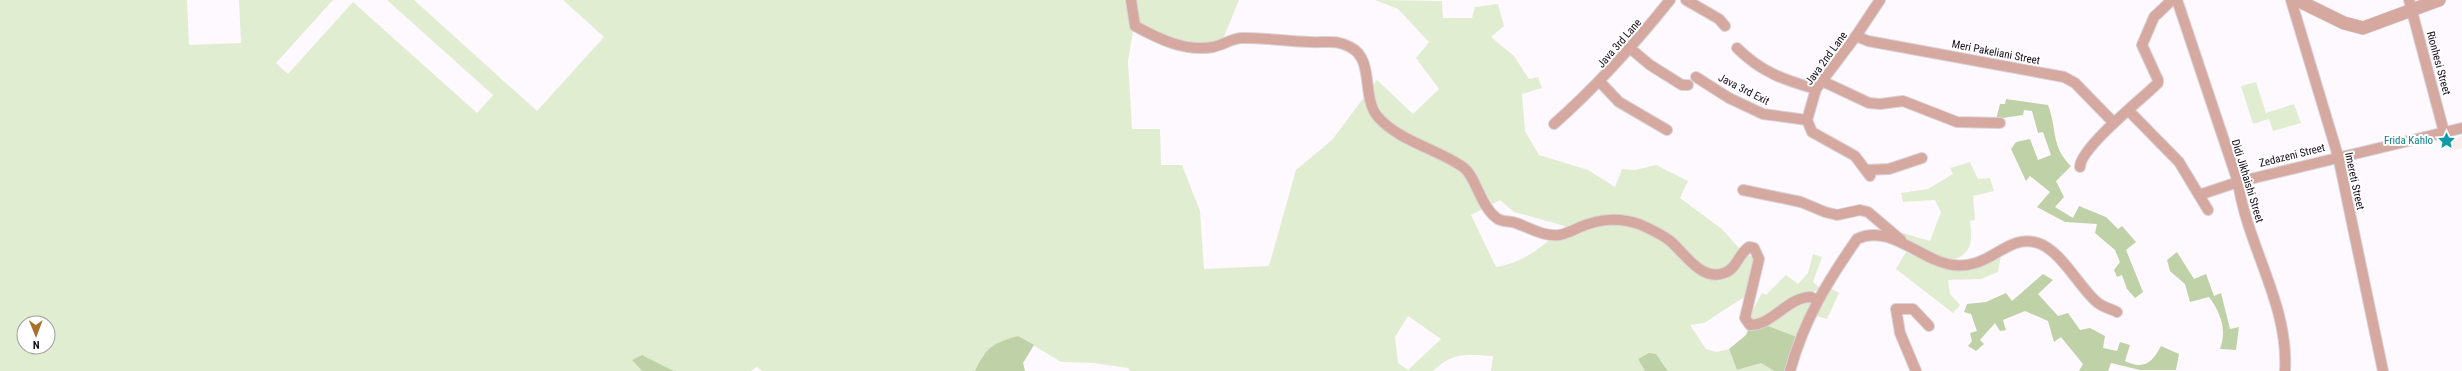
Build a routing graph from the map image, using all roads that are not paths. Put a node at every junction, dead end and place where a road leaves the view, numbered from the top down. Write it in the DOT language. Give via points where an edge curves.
graph roads {
  1 [pos="1131,0"];
  2 [pos="1670,0"];
  3 [pos="1686,0"];
  4 [pos="1880,0"];
  5 [pos="2172,0"];
  6 [pos="2177,0"];
  7 [pos="2291,0"];
  8 [pos="2297,0"];
  9 [pos="2439,0"];
  10 [pos="2411,5"];
  11 [pos="1724,26"];
  12 [pos="1856,36"];
  13 [pos="1737,48"];
  14 [pos="1631,49"];
  15 [pos="1696,77"];
  16 [pos="1600,82"];
  17 [pos="1688,85"];
  18 [pos="1819,85"];
  19 [pos="2129,111"];
  20 [pos="1807,120"];
  21 [pos="2000,123"];
  22 [pos="2114,123"];
  23 [pos="1554,124"];
  24 [pos="2462,128"];
  25 [pos="1667,130"];
  26 [pos="2444,132"];
  27 [pos="2338,156"];
  28 [pos="1922,158"];
  29 [pos="2080,167"];
  30 [pos="2238,182"];
  31 [pos="1743,190"];
  32 [pos="2200,195"];
  33 [pos="2208,210"];
  34 [pos="1908,247"];
  35 [pos="1817,300"];
  36 [pos="2117,312"];
  37 [pos="1929,326"];
  38 [pos="1790,371"];
  39 [pos="1916,371"];
  40 [pos="2285,371"];
  41 [pos="2384,371"];
  1 -- 35 [label="street" via="1135,26 1160,39 1196,48 1215,46 1240,38 1313,43 1334,41 1352,47 1360,55 1366,72 1368,100 1378,117 1394,131 1464,168 1484,204 1499,220 1511,221 1549,236 1561,235 1596,221 1610,219 1639,224 1668,240 1705,272 1715,275 1733,268 1745,250 1749,247 1754,248 1759,259 1745,318 1750,325 1761,322 1796,299 1811,297"];
  2 -- 14 [label="street, Java 3rd Lane"];
  3 -- 11 [label="street" via="1719,19"];
  4 -- 12 [label="street, Java 2nd Lane"];
  5 -- 19 [label="street" via="2154,17 2142,46 2158,83"];
  6 -- 30 [label="street, Didi Jikhaishi Street"];
  7 -- 27 [label="street, Imereti Street"];
  8 -- 10 [label="street" via="2344,23 2363,28"];
  9 -- 10 [label="street"];
  10 -- 26 [label="street, Rionhesi Street"];
  12 -- 18 [label="street, Java 2nd Lane"];
  12 -- 22 [label="street, Meri Pakeliani Street" via="1868,41 2064,77 2075,83"];
  13 -- 18 [label="street" via="1753,64 1785,81"];
  14 -- 16 [label="street, Java 3rd Lane"];
  14 -- 17 [label="street" via="1650,65 1682,85"];
  15 -- 20 [label="street, Java 3rd Exit" via="1729,98 1763,114"];
  16 -- 23 [label="street, Java 3rd Lane"];
  16 -- 25 [label="street, Java 3rd Lane" via="1619,102"];
  18 -- 20 [label="street, Java 2nd Lane"];
  18 -- 21 [label="street" via="1869,103 1903,101 1957,122"];
  19 -- 22 [label="street"];
  19 -- 32 [label="street" via="2180,162"];
  20 -- 28 [label="street" via="1812,132 1855,156 1868,173"];
  22 -- 29 [label="street" via="2083,156"];
  24 -- 26 [label="street, Zedazeni Street"];
  26 -- 27 [label="street, Zedazeni Street"];
  27 -- 30 [label="street, Zedazeni Street"];
  27 -- 41 [label="street, Imereti Street"];
  30 -- 32 [label="street, Zedazeni Street"];
  30 -- 40 [label="street, Didi Jikhaishi Street" via="2241,204 2280,316"];
  31 -- 34 [label="street" via="1801,202 1837,215 1860,210 1868,212"];
  32 -- 33 [label="street"];
  34 -- 35 [label="street" via="1886,237 1872,235 1857,239"];
  34 -- 36 [label="street" via="1940,263 1969,265 1994,256 2019,240 2040,244 2073,272 2098,303"];
  35 -- 38 [label="street" via="1799,339"];
  37 -- 39 [label="street" via="1909,307 1896,309 1900,333"];
}
